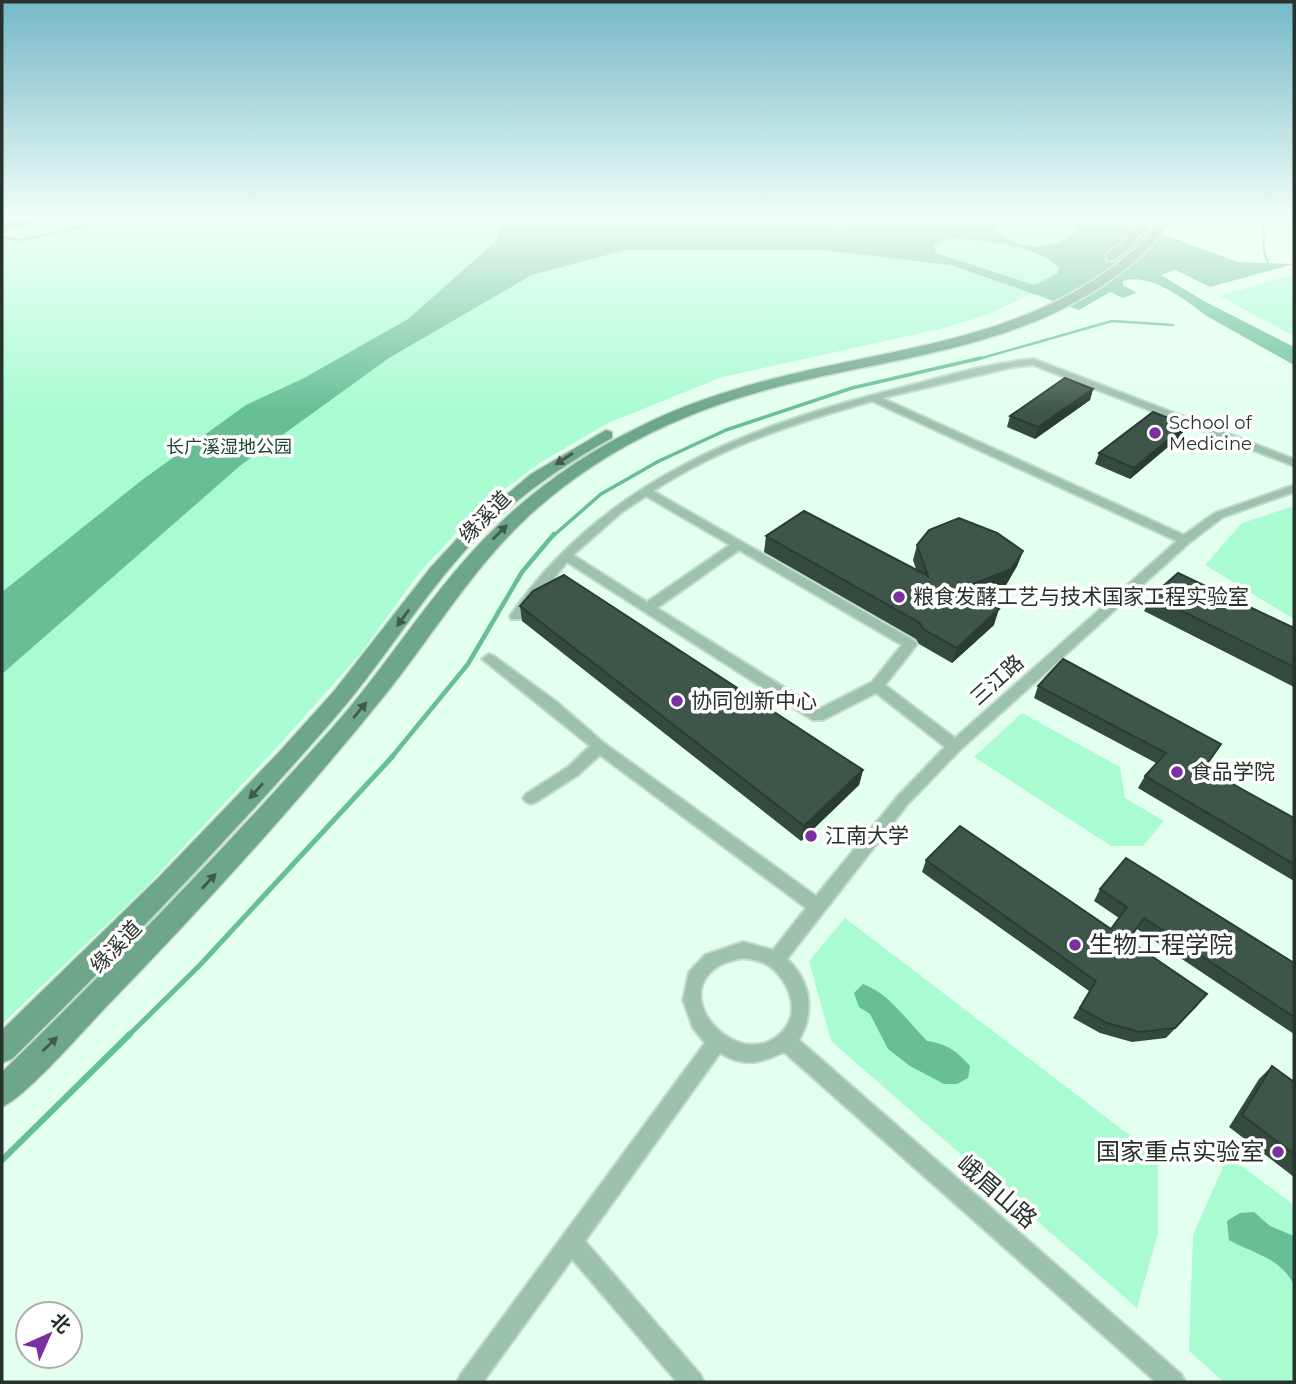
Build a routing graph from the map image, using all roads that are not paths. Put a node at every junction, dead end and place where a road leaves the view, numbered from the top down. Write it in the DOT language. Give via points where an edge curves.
graph roads {
  1 [pos="1076,284"];
  2 [pos="1095,284"];
  3 [pos="1051,302"];
  4 [pos="873,398"];
  5 [pos="1294,463"];
  6 [pos="1294,488"];
  7 [pos="645,491"];
  8 [pos="1185,540"];
  9 [pos="739,545"];
  10 [pos="566,556"];
  11 [pos="650,606"];
  12 [pos="516,616"];
  13 [pos="489,659"];
  14 [pos="877,686"];
  15 [pos="955,746"];
  16 [pos="599,747"];
  17 [pos="531,798"];
  18 [pos="817,907"];
  19 [pos="775,960"];
  20 [pos="786,1041"];
  21 [pos="716,1043"];
  22 [pos="2,1049"];
  23 [pos="2,1092"];
  24 [pos="571,1242"];
  25 [pos="469,1382"];
  26 [pos="692,1382"];
  27 [pos="1173,1382"];
  1 -- 3 [label="main road, 缘溪道"];
  2 -- 3 [label="main road, 缘溪道"];
  3 -- 22 [label="main road, 缘溪道, one-way" via="952,333 772,371 691,396 592,442 528,484 486,519 438,570 353,683 202,849"];
  23 -- 3 [label="main road, 缘溪道, one-way" via="137,959 262,824 388,676 481,552 556,484 631,436 709,403 785,380 984,335"];
  4 -- 5 [label="street" via="1034,362"];
  4 -- 7 [label="street" via="760,431 706,455"];
  4 -- 8 [label="street"];
  6 -- 8 [label="street, 三江路" via="1219,515"];
  7 -- 9 [label="street"];
  7 -- 10 [label="street" via="631,497"];
  8 -- 15 [label="street, 三江路"];
  9 -- 11 [label="street"];
  9 -- 14 [label="street" via="910,644"];
  10 -- 11 [label="street"];
  10 -- 12 [label="street"];
  11 -- 14 [label="street" via="818,716"];
  13 -- 16 [label="street"];
  14 -- 15 [label="street"];
  15 -- 18 [label="street, 三江路" via="902,801"];
  16 -- 17 [label="street" via="573,771"];
  16 -- 18 [label="street"];
  18 -- 19 [label="street, 三江路"];
  19 -- 20 [label="street" via="793,977 801,999 799,1022"];
  19 -- 21 [label="street" via="760,953 735,951 712,959 700,970 691,999 694,1016"];
  20 -- 21 [label="street" via="765,1052 740,1052"];
  20 -- 27 [label="street, 峨眉山路"];
  21 -- 24 [label="street"];
  24 -- 25 [label="street"];
  24 -- 26 [label="street"];
}
